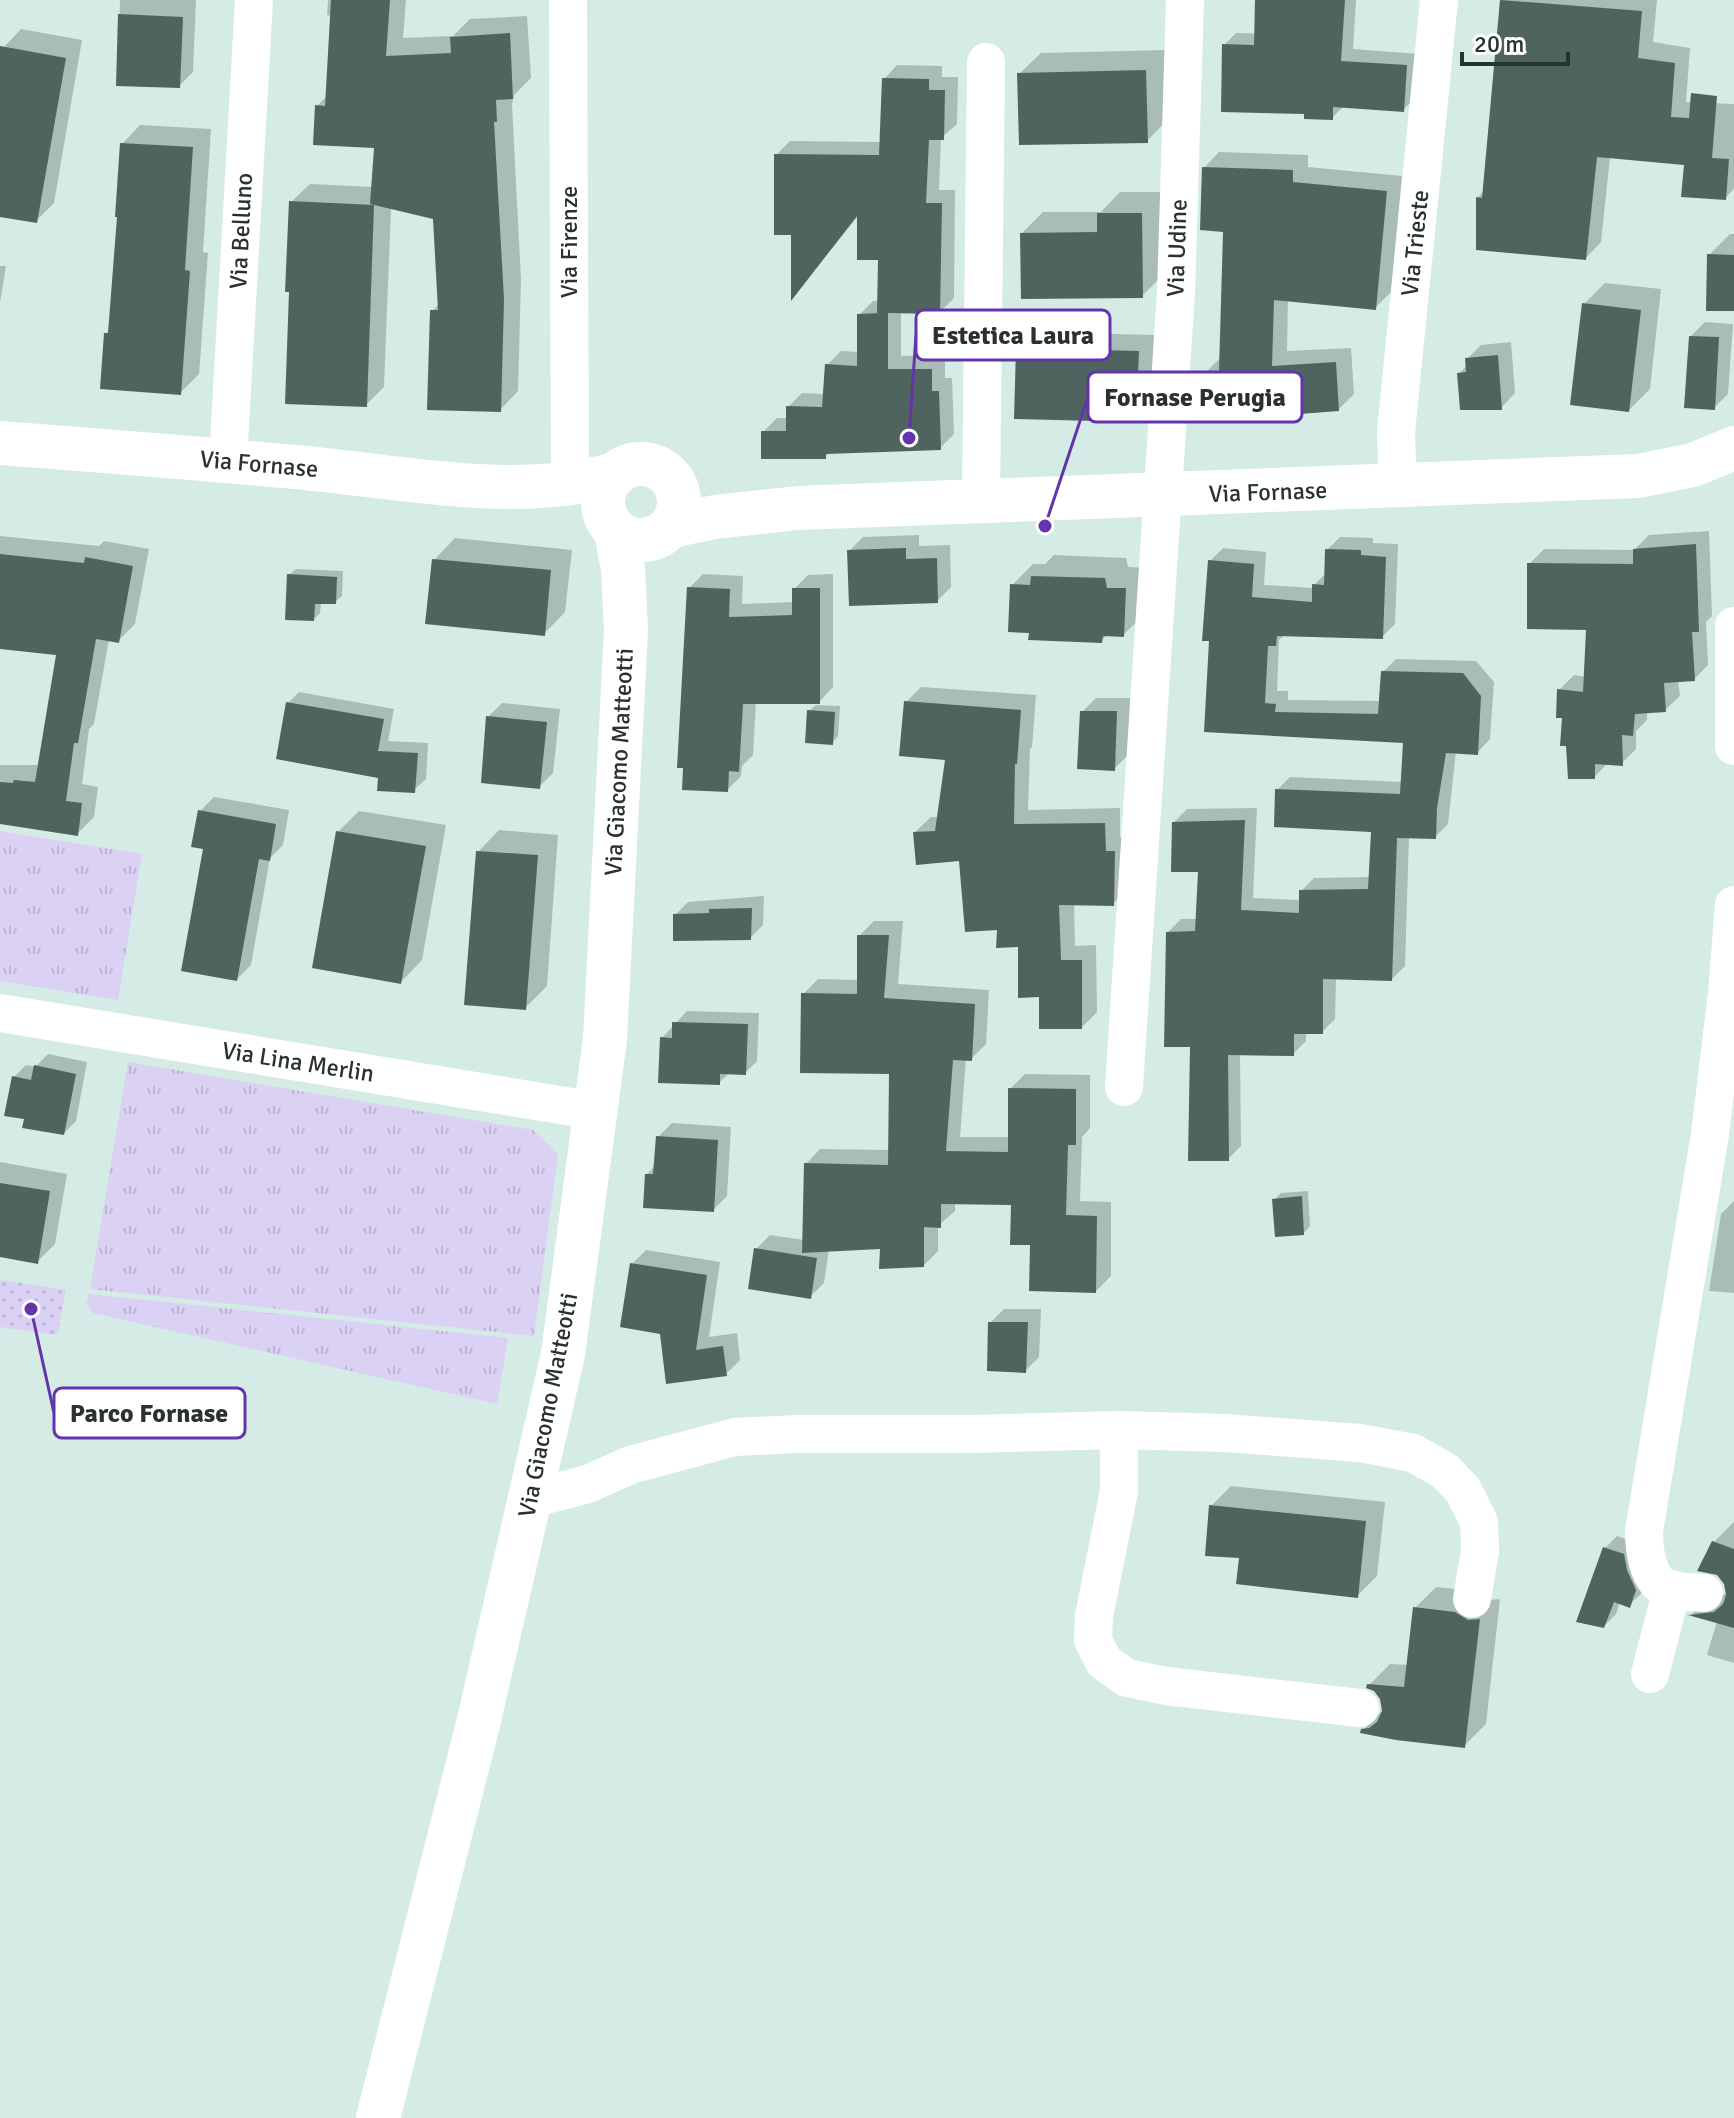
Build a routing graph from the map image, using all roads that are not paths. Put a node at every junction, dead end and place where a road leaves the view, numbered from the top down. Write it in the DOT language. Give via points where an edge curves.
graph roads {
  1 [pos="254,0"];
  2 [pos="568,0"];
  3 [pos="1185,0"];
  4 [pos="1439,0"];
  5 [pos="986,62"];
  6 [pos="0,443"];
  7 [pos="1734,448"];
  8 [pos="228,461"];
  9 [pos="616,474"];
  10 [pos="673,480"];
  11 [pos="570,485"];
  12 [pos="1398,487"];
  13 [pos="518,489"];
  14 [pos="1162,495"];
  15 [pos="981,501"];
  16 [pos="798,508"];
  17 [pos="612,526"];
  18 [pos="666,530"];
  19 [pos="1734,626"];
  20 [pos="626,630"];
  21 [pos="1734,746"];
  22 [pos="1734,905"];
  23 [pos="0,1013"];
  24 [pos="1124,1087"];
  25 [pos="597,1108"];
  26 [pos="1119,1430"];
  27 [pos="530,1499"];
  28 [pos="1472,1599"];
  29 [pos="1650,1674"];
  30 [pos="1360,1708"];
  31 [pos="378,2118"];
  1 -- 8 [label="street, Via Belluno"];
  2 -- 11 [label="street, Via Firenze"];
  3 -- 14 [label="street, Via Udine" via="1176,292"];
  4 -- 12 [label="street, Via Trieste" via="1396,432"];
  5 -- 15 [label="street"];
  6 -- 8 [label="street, Via Fornase"];
  7 -- 12 [label="street, Via Fornase" via="1693,465 1638,476"];
  8 -- 13 [label="street, Via Fornase"];
  9 -- 10 [label="street, Via Fornase" via="627,467 652,465"];
  9 -- 11 [label="street, Via Fornase"];
  9 -- 17 [label="street" via="603,497"];
  10 -- 16 [label="street, Via Fornase"];
  10 -- 18 [label="street" via="680,505"];
  11 -- 13 [label="street, Via Fornase"];
  12 -- 14 [label="street, Via Fornase"];
  13 -- 17 [label="street, Via Fornase" via="586,510"];
  14 -- 15 [label="street, Via Fornase"];
  14 -- 24 [label="street, Via Udine"];
  15 -- 16 [label="street, Via Fornase"];
  16 -- 18 [label="street, Via Fornase" via="715,517"];
  17 -- 18 [label="street, Via Fornase" via="640,540"];
  17 -- 20 [label="street, Via Giacomo Matteotti" via="623,569"];
  18 -- 20 [label="street, Via Giacomo Matteotti" via="647,557"];
  19 -- 21 [label="street"];
  20 -- 25 [label="street, Via Giacomo Matteotti"];
  22 -- 29 [label="street" via="1710,1134 1644,1531 1648,1564 1658,1582 1688,1591"];
  23 -- 25 [label="street, Via Lina Merlin"];
  25 -- 27 [label="street, Via Giacomo Matteotti" via="563,1354"];
  26 -- 27 [label="street" via="735,1437"];
  26 -- 28 [label="street" via="1360,1443 1413,1453 1445,1471 1463,1490 1479,1522"];
  26 -- 30 [label="street" via="1119,1491 1094,1616 1093,1640 1104,1662 1127,1678 1166,1686"];
  27 -- 31 [label="street, Via Giacomo Matteotti"];
}
